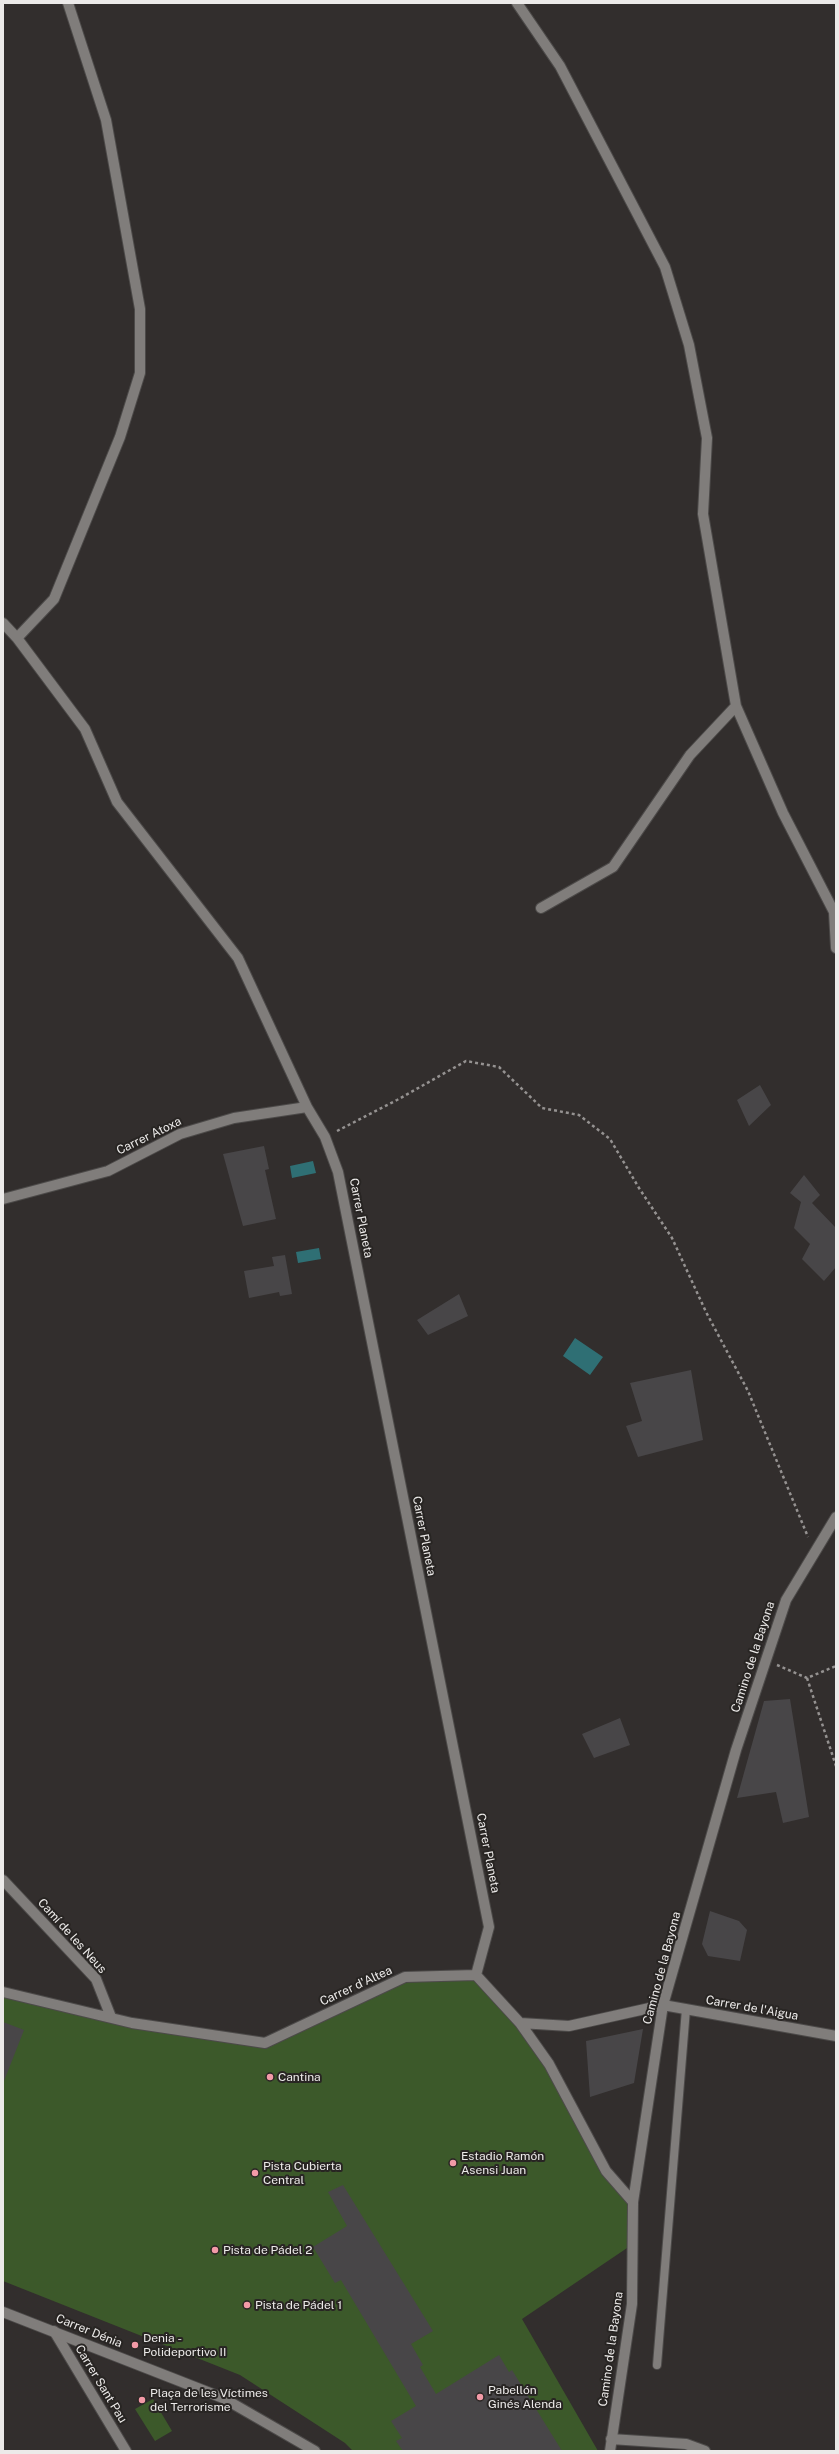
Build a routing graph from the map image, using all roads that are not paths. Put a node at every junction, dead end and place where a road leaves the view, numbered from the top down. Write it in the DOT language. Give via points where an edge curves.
graph roads {
  1 [pos="68,3"];
  2 [pos="516,3"];
  3 [pos="3,623"];
  4 [pos="17,638"];
  5 [pos="736,706"];
  6 [pos="541,908"];
  7 [pos="836,948"];
  8 [pos="308,1107"];
  9 [pos="3,1199"];
  10 [pos="836,1517"];
  11 [pos="3,1880"];
  12 [pos="476,1975"];
  13 [pos="3,1992"];
  14 [pos="663,2005"];
  15 [pos="686,2009"];
  16 [pos="111,2017"];
  17 [pos="520,2023"];
  18 [pos="836,2036"];
  19 [pos="633,2202"];
  20 [pos="3,2312"];
  21 [pos="54,2331"];
  22 [pos="657,2365"];
  23 [pos="611,2439"];
  24 [pos="126,2451"];
  25 [pos="314,2451"];
  26 [pos="610,2451"];
  27 [pos="705,2451"];
  1 -- 4 [label="street" via="106,120 140,309 140,373 120,437 54,599"];
  2 -- 5 [label="street" via="560,66 665,267 689,345 707,438 703,514"];
  3 -- 4 [label="street, Carrer Planeta"];
  4 -- 8 [label="street, Carrer Planeta" via="85,730 117,802 238,958"];
  5 -- 6 [label="street" via="690,755 613,867"];
  5 -- 7 [label="street" via="783,814 834,912"];
  8 -- 9 [label="street, Carrer Atoxa" via="234,1118 180,1134 108,1171"];
  8 -- 12 [label="street, Carrer Planeta" via="326,1137 340,1180 489,1926"];
  10 -- 14 [label="street, Camino de la Bayona" via="786,1600 736,1750"];
  11 -- 16 [label="street, Camí de les Neus" via="96,1979"];
  12 -- 16 [label="street, Carrer d'Altea" via="405,1977 265,2043 132,2023"];
  12 -- 17 [label="street"];
  13 -- 16 [label="street, Carrer d'Altea"];
  14 -- 15 [label="street, Carrer de l'Aigua"];
  14 -- 17 [label="street" via="569,2026"];
  14 -- 19 [label="street, Camino de la Bayona"];
  15 -- 18 [label="street, Carrer de l'Aigua"];
  15 -- 22 [label="lane"];
  17 -- 19 [label="street" via="549,2064 606,2171"];
  19 -- 23 [label="street, Camino de la Bayona" via="632,2304"];
  20 -- 21 [label="street, Carrer Dénia"];
  21 -- 24 [label="street, Carrer Sant Pau"];
  21 -- 25 [label="street, Carrer Dénia" via="223,2398"];
  23 -- 26 [label="street, Camino de la Bayona"];
  23 -- 27 [label="street" via="686,2444"];
}
